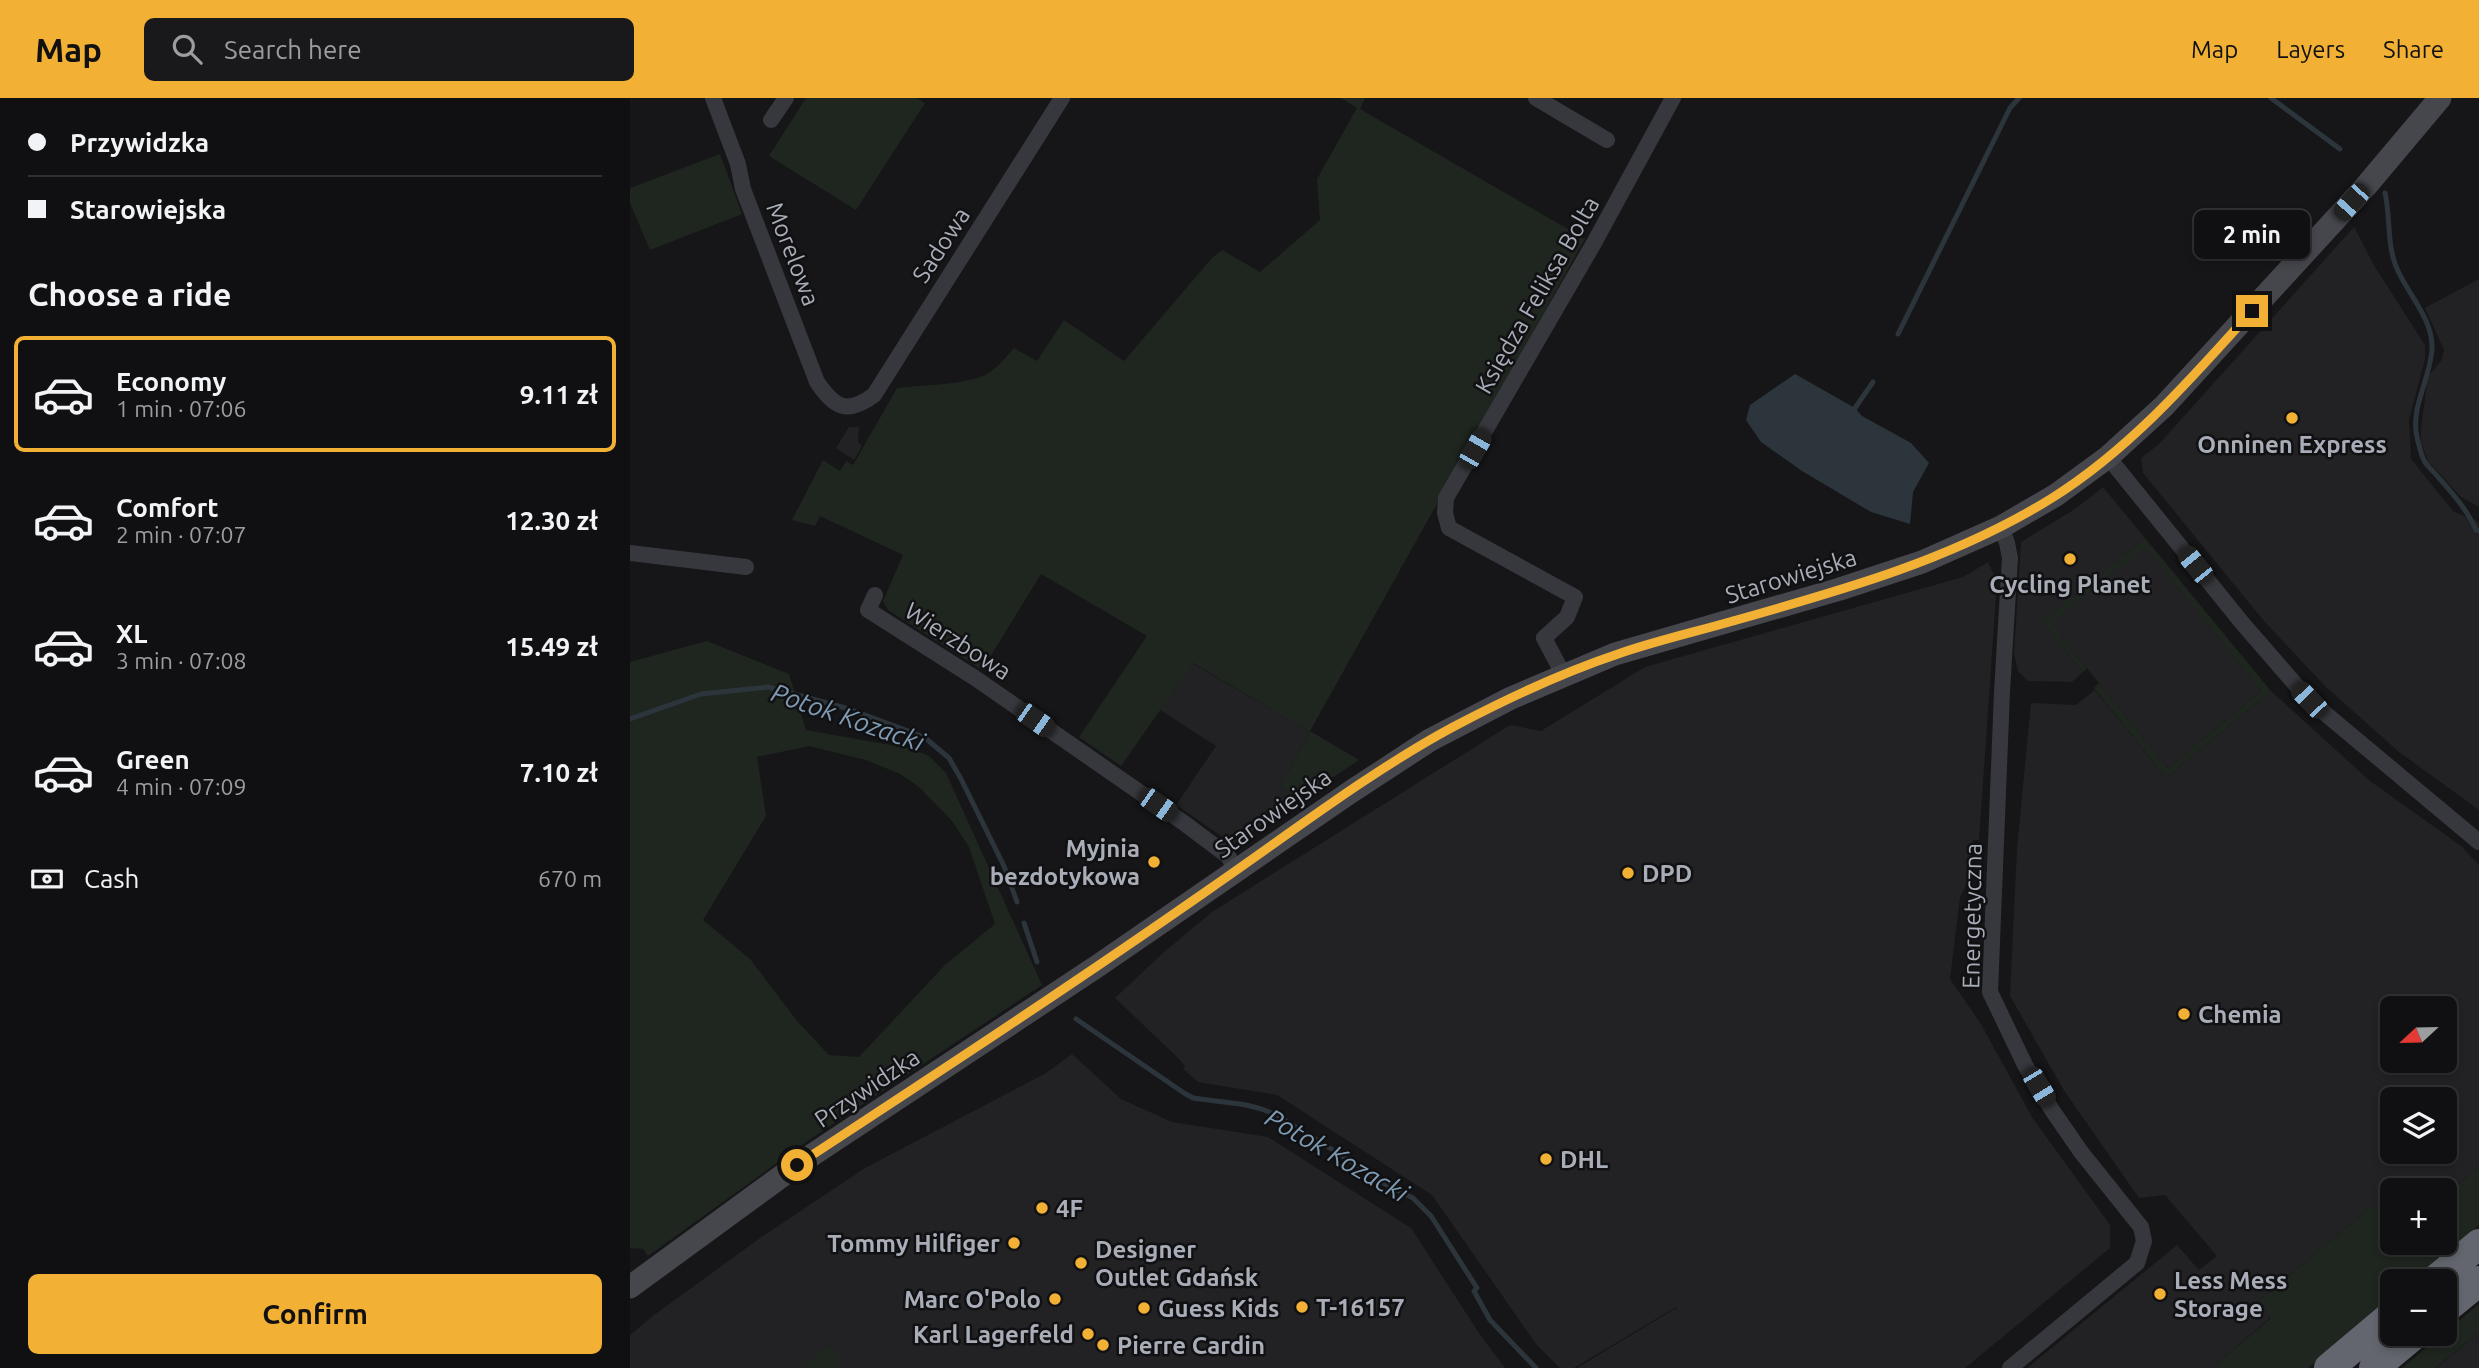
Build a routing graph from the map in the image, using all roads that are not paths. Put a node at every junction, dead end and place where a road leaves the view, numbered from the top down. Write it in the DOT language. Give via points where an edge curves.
graph roads {
  1 [pos="713,98"];
  2 [pos="786,98"];
  3 [pos="1062,98"];
  4 [pos="1536,98"];
  5 [pos="1673,98"];
  6 [pos="2440,98"];
  7 [pos="771,120"];
  8 [pos="1607,140"];
  9 [pos="852,408"];
  10 [pos="2108,457"];
  11 [pos="2001,527"];
  12 [pos="630,553"];
  13 [pos="746,567"];
  14 [pos="875,595"];
  15 [pos="1563,674"];
  16 [pos="2479,842"];
  17 [pos="1236,870"];
  18 [pos="1068,986"];
  19 [pos="2479,1244"];
  20 [pos="2449,1269"];
  21 [pos="2479,1281"];
  22 [pos="630,1287"];
  23 [pos="2457,1299"];
  24 [pos="2380,1325"];
  25 [pos="2401,1346"];
  26 [pos="2010,1368"];
  27 [pos="2329,1368"];
  28 [pos="2374,1368"];
  1 -- 9 [label="street, Morelowa" via="817,382 829,399"];
  2 -- 7 [label="street"];
  3 -- 9 [label="street, Sadowa" via="874,395"];
  4 -- 8 [label="street"];
  5 -- 15 [label="street, Księdza Feliksa Bolta" via="1446,498 1449,528 1575,597 1567,617 1544,638"];
  6 -- 10 [label="street, Starowiejska" via="2196,373"];
  10 -- 11 [label="street, Starowiejska"];
  10 -- 16 [label="street" via="2301,692"];
  11 -- 15 [label="street, Starowiejska" via="1895,572"];
  11 -- 26 [label="street, Energetyczna" via="2010,558 1990,992 2052,1110 2141,1227 2144,1241 2137,1263"];
  12 -- 13 [label="street"];
  14 -- 17 [label="street, Wierzbowa" via="868,610 1184,823 1228,856"];
  15 -- 17 [label="street, Starowiejska" via="1430,740"];
  17 -- 18 [label="street, Starowiejska"];
  18 -- 22 [label="street, Przywidzka" via="797,1165"];
  19 -- 20 [label="highway"];
  21 -- 23 [label="highway"];
  24 -- 27 [label="highway"];
  25 -- 28 [label="highway"];
}
